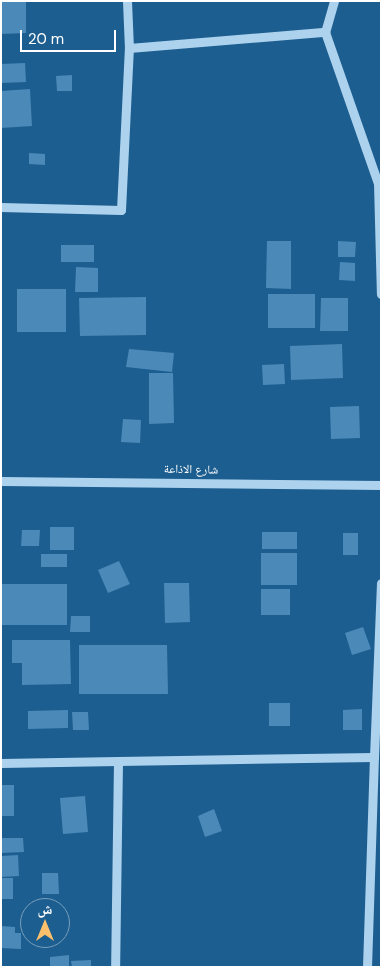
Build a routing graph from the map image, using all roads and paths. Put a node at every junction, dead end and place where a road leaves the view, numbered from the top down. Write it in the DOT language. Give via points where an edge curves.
graph roads {
  1 [pos="127,1"];
  2 [pos="334,1"];
  3 [pos="326,32"];
  4 [pos="128,48"];
  5 [pos="1,207"];
  6 [pos="381,294"];
  7 [pos="1,481"];
  8 [pos="381,484"];
  9 [pos="381,583"];
  10 [pos="374,758"];
  11 [pos="118,761"];
  12 [pos="1,763"];
  13 [pos="114,967"];
  14 [pos="367,967"];
  1 -- 4 [label="street"];
  2 -- 3 [label="street"];
  3 -- 4 [label="street"];
  3 -- 6 [label="street" via="378,183"];
  4 -- 5 [label="street" via="121,210"];
  7 -- 8 [label="street, شارع الاذاعة"];
  9 -- 10 [label="street"];
  10 -- 11 [label="street"];
  10 -- 14 [label="street"];
  11 -- 12 [label="street"];
  11 -- 13 [label="street"];
}
